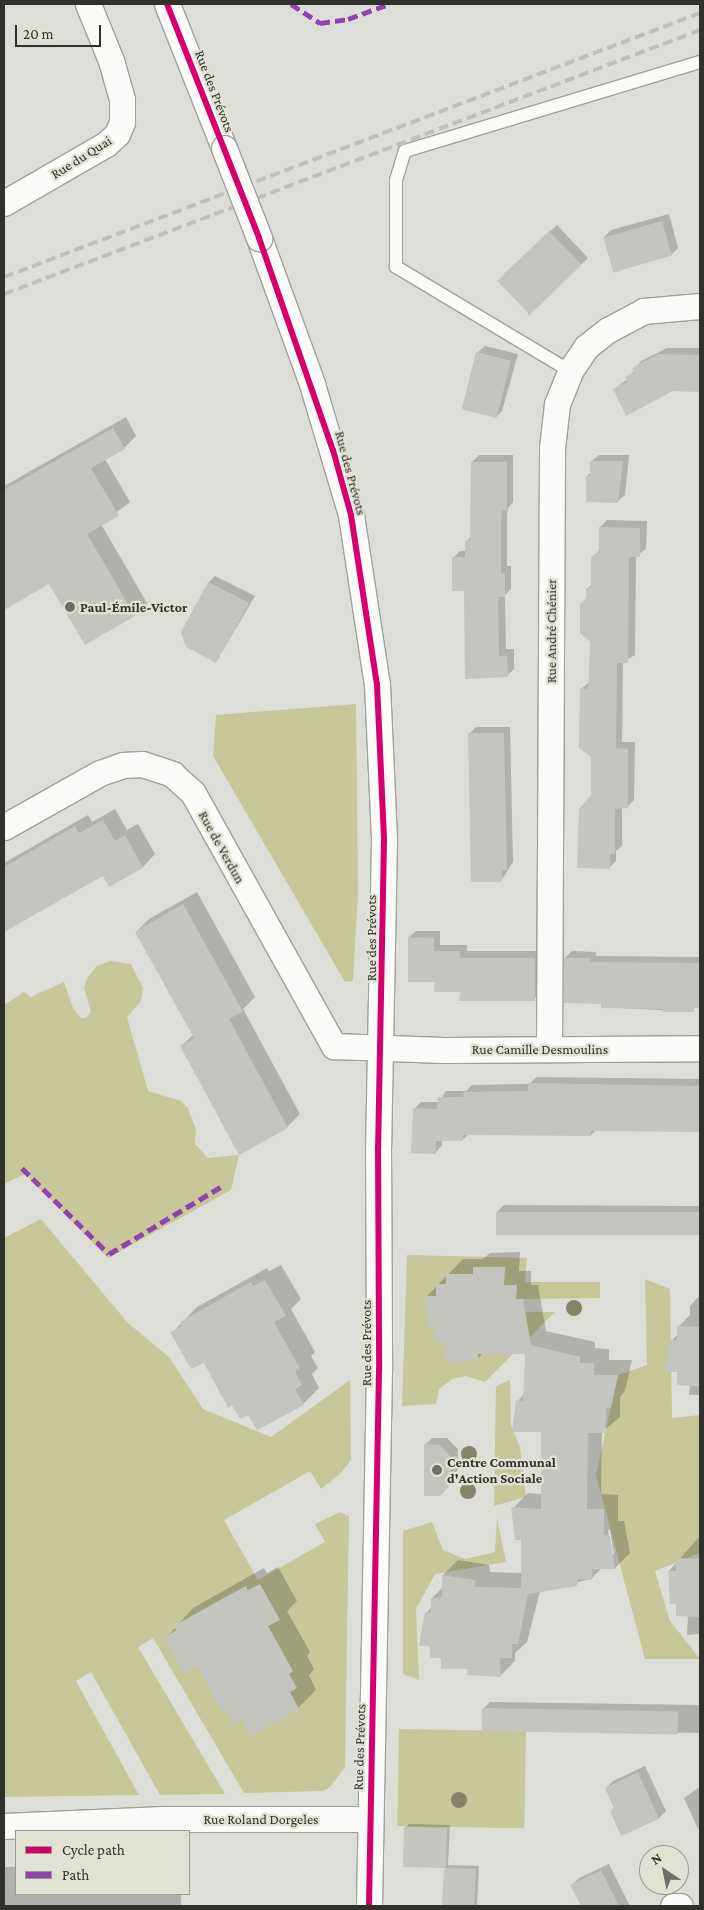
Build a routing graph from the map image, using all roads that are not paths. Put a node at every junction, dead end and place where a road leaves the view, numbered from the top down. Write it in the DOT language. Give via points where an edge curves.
graph roads {
  1 [pos="88,4"];
  2 [pos="167,4"];
  3 [pos="700,62"];
  4 [pos="4,202"];
  5 [pos="700,306"];
  6 [pos="570,370"];
  7 [pos="4,827"];
  8 [pos="380,1047"];
  9 [pos="550,1048"];
  10 [pos="700,1048"];
  11 [pos="369,1819"];
  12 [pos="4,1826"];
  13 [pos="368,1906"];
  14 [pos="673,1906"];
  15 [pos="680,1906"];
  1 -- 4 [label="street, Rue du Quai" via="112,63 122,99 122,122 117,134 106,144"];
  2 -- 8 [label="street, Rue des Prévots, bridge" via="259,238 312,384 350,515 377,684 384,840"];
  3 -- 6 [label="lane" via="405,151 396,180 396,267"];
  5 -- 6 [label="street, Rue André Chénier" via="643,311 608,330 586,347"];
  6 -- 9 [label="street, Rue André Chénier" via="558,404 552,448"];
  7 -- 8 [label="street, Rue de Verdun" via="100,773 123,765 142,764 172,774 193,793 334,1046"];
  8 -- 9 [label="street, Rue Camille Desmoulins"];
  8 -- 11 [label="street, Rue des Prévots" via="379,1379"];
  9 -- 10 [label="street, Rue Camille Desmoulins"];
  11 -- 12 [label="street, Rue Roland Dorgeles" via="201,1819"];
  11 -- 13 [label="street, Rue des Prévots"];
  14 -- 15 [label="street"];
}
